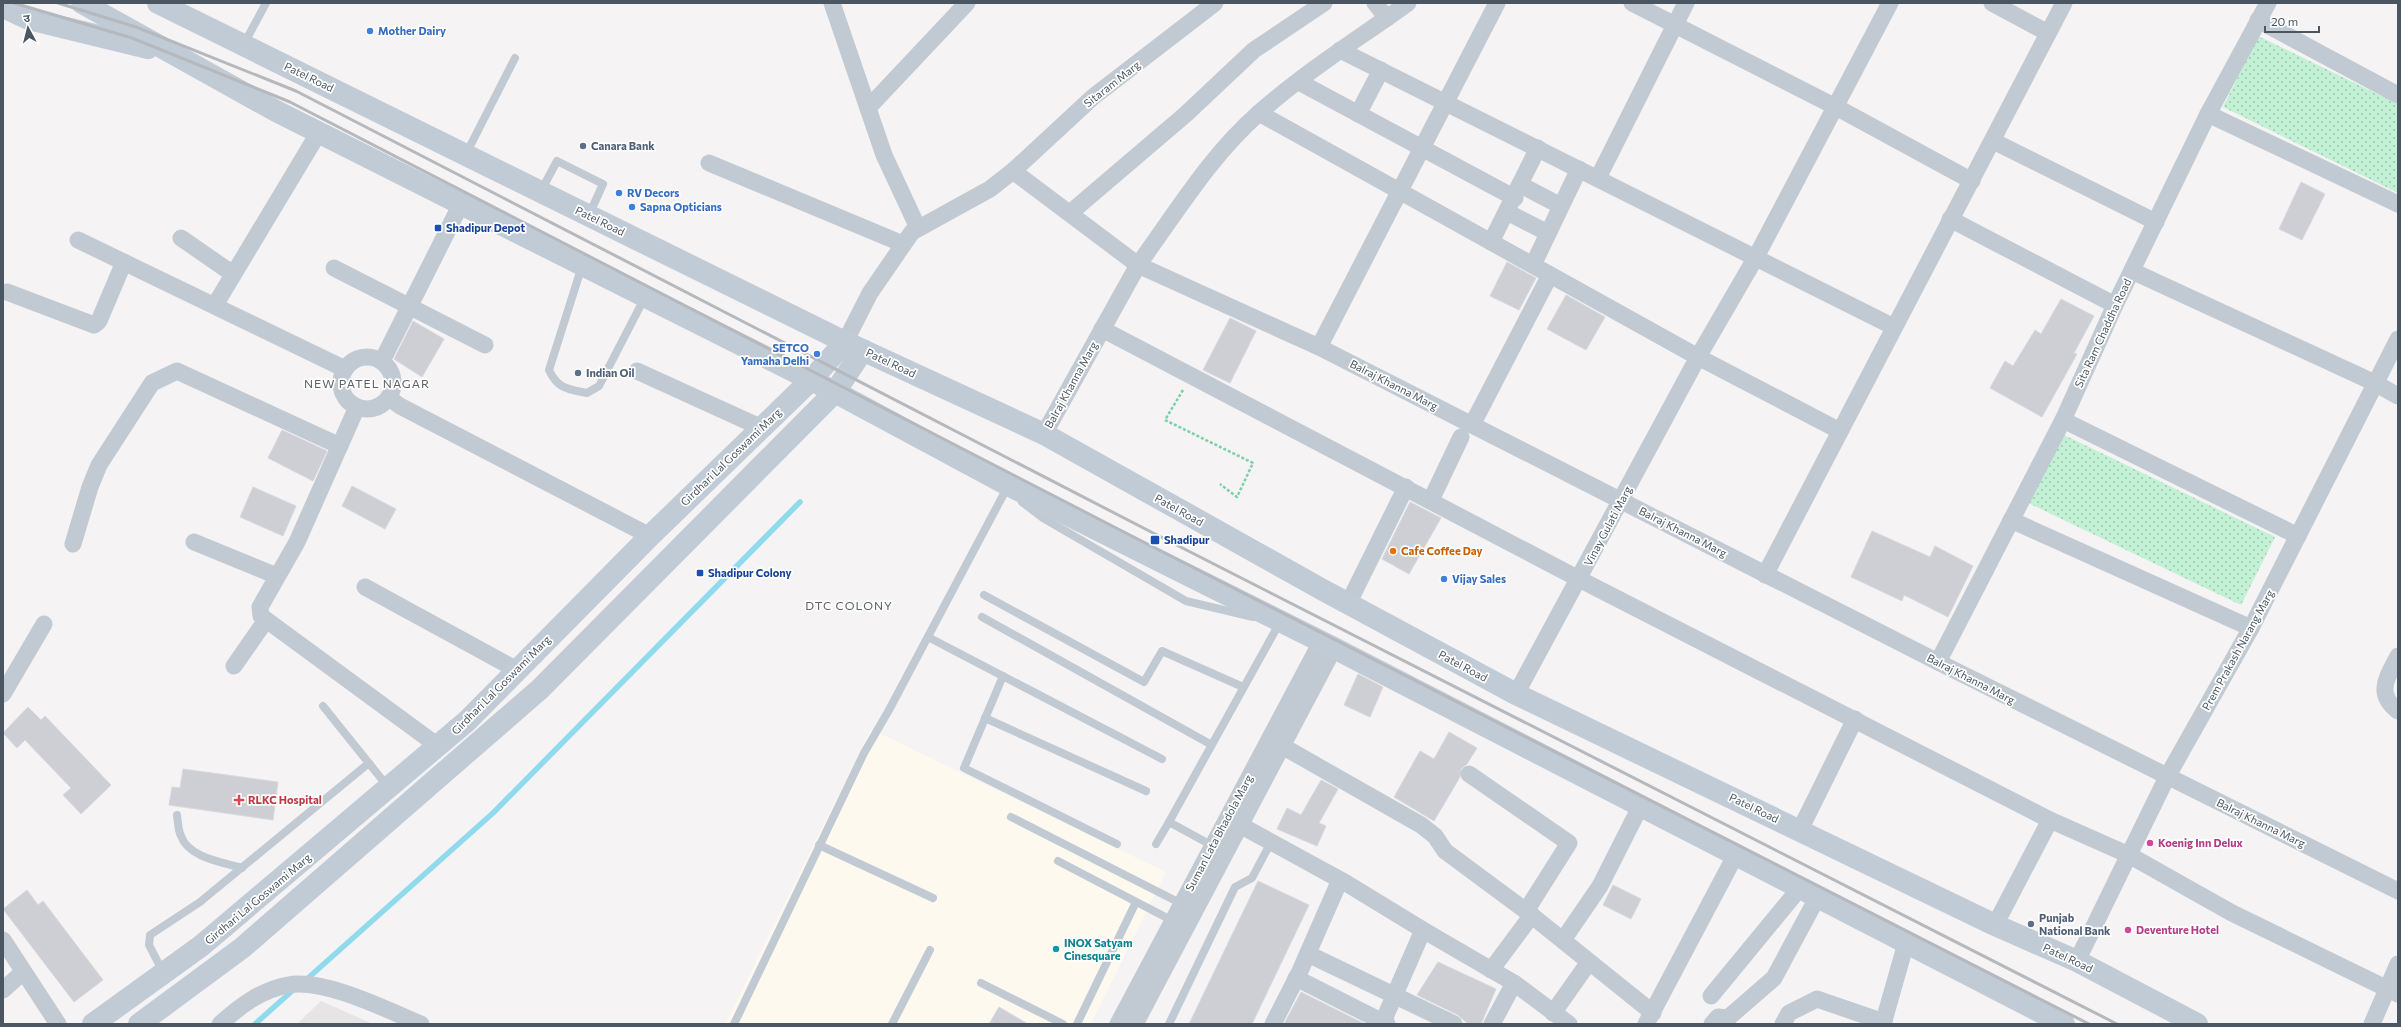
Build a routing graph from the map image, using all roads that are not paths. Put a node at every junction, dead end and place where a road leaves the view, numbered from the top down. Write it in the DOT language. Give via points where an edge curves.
graph roads {
  1 [pos="82,3"];
  2 [pos="158,3"];
  3 [pos="266,3"];
  4 [pos="832,3"];
  5 [pos="967,3"];
  6 [pos="1215,3"];
  7 [pos="1324,3"];
  8 [pos="1375,3"];
  9 [pos="1408,3"];
  10 [pos="1497,3"];
  11 [pos="1632,3"];
  12 [pos="1686,3"];
  13 [pos="1890,3"];
  14 [pos="1992,3"];
  15 [pos="2064,3"];
  16 [pos="2268,3"];
  17 [pos="3,7"];
  18 [pos="178,10"];
  19 [pos="1387,18"];
  20 [pos="2258,20"];
  21 [pos="1674,26"];
  22 [pos="2048,33"];
  23 [pos="244,45"];
  24 [pos="1340,50"];
  25 [pos="175,55"];
  26 [pos="515,58"];
  27 [pos="1381,70"];
  28 [pos="1299,82"];
  29 [pos="2398,95"];
  30 [pos="1447,103"];
  31 [pos="1836,107"];
  32 [pos="868,108"];
  33 [pos="1259,113"];
  34 [pos="1358,114"];
  35 [pos="2208,114"];
  36 [pos="319,132"];
  37 [pos="1993,141"];
  38 [pos="1538,148"];
  39 [pos="1423,149"];
  40 [pos="466,154"];
  41 [pos="709,163"];
  42 [pos="1579,169"];
  43 [pos="1013,171"];
  44 [pos="1598,178"];
  45 [pos="1972,181"];
  46 [pos="541,192"];
  47 [pos="1400,192"];
  48 [pos="1514,198"];
  49 [pos="461,204"];
  50 [pos="2398,204"];
  51 [pos="1561,206"];
  52 [pos="1070,213"];
  53 [pos="589,216"];
  54 [pos="1950,219"];
  55 [pos="2156,222"];
  56 [pos="918,228"];
  57 [pos="1548,233"];
  58 [pos="181,238"];
  59 [pos="78,240"];
  60 [pos="1491,242"];
  61 [pos="903,244"];
  62 [pos="1756,257"];
  63 [pos="124,262"];
  64 [pos="583,265"];
  65 [pos="1138,265"];
  66 [pos="1532,265"];
  67 [pos="334,268"];
  68 [pos="2132,271"];
  69 [pos="234,274"];
  70 [pos="1550,275"];
  71 [pos="7,292"];
  72 [pos="645,296"];
  73 [pos="215,305"];
  74 [pos="2115,305"];
  75 [pos="410,306"];
  76 [pos="1894,327"];
  77 [pos="1102,329"];
  78 [pos="2398,339"];
  79 [pos="485,345"];
  80 [pos="854,346"];
  81 [pos="1319,347"];
  82 [pos="1698,357"];
  83 [pos="382,361"];
  84 [pos="346,369"];
  85 [pos="637,371"];
  86 [pos="811,380"];
  87 [pos="2375,383"];
  88 [pos="835,392"];
  89 [pos="2398,396"];
  90 [pos="389,398"];
  91 [pos="357,407"];
  92 [pos="2063,420"];
  93 [pos="762,428"];
  94 [pos="1467,431"];
  95 [pos="1840,431"];
  96 [pos="1044,434"];
  97 [pos="340,446"];
  98 [pos="1008,485"];
  99 [pos="1406,486"];
  100 [pos="1431,500"];
  101 [pos="1621,501"];
  102 [pos="2011,520"];
  103 [pos="650,536"];
  104 [pos="2298,536"];
  105 [pos="194,542"];
  106 [pos="73,544"];
  107 [pos="1766,574"];
  108 [pos="278,576"];
  109 [pos="1579,579"];
  110 [pos="365,587"];
  111 [pos="984,595"];
  112 [pos="1348,604"];
  113 [pos="982,618"];
  114 [pos="266,620"];
  115 [pos="1280,622"];
  116 [pos="44,624"];
  117 [pos="2251,628"];
  118 [pos="928,637"];
  119 [pos="1327,645"];
  120 [pos="2398,656"];
  121 [pos="1938,662"];
  122 [pos="234,666"];
  123 [pos="517,670"];
  124 [pos="1003,676"];
  125 [pos="1243,687"];
  126 [pos="3,694"];
  127 [pos="1516,694"];
  128 [pos="323,706"];
  129 [pos="2398,711"];
  130 [pos="985,718"];
  131 [pos="1855,719"];
  132 [pos="1210,744"];
  133 [pos="438,746"];
  134 [pos="1282,746"];
  135 [pos="1162,759"];
  136 [pos="369,763"];
  137 [pos="1469,774"];
  138 [pos="2168,777"];
  139 [pos="389,788"];
  140 [pos="1146,791"];
  141 [pos="1640,807"];
  142 [pos="177,815"];
  143 [pos="1011,817"];
  144 [pos="2050,820"];
  145 [pos="1169,822"];
  146 [pos="1240,825"];
  147 [pos="1800,830"];
  148 [pos="1271,842"];
  149 [pos="1117,844"];
  150 [pos="1156,844"];
  151 [pos="819,845"];
  152 [pos="1213,846"];
  153 [pos="1735,856"];
  154 [pos="2128,856"];
  155 [pos="1058,861"];
  156 [pos="242,868"];
  157 [pos="1340,880"];
  158 [pos="2398,891"];
  159 [pos="1808,893"];
  160 [pos="933,898"];
  161 [pos="1136,902"];
  162 [pos="1182,904"];
  163 [pos="1529,913"];
  164 [pos="1173,921"];
  165 [pos="1995,925"];
  166 [pos="1423,930"];
  167 [pos="3,940"];
  168 [pos="1563,940"];
  169 [pos="1906,943"];
  170 [pos="930,950"];
  171 [pos="1308,954"];
  172 [pos="2077,961"];
  173 [pos="1589,962"];
  174 [pos="2398,964"];
  175 [pos="1491,970"];
  176 [pos="23,972"];
  177 [pos="163,973"];
  178 [pos="1296,978"];
  179 [pos="981,982"];
  180 [pos="1514,983"];
  181 [pos="3,990"];
  182 [pos="2393,992"];
  183 [pos="1394,996"];
  184 [pos="1711,996"];
  185 [pos="1553,1012"];
  186 [pos="1650,1019"];
  187 [pos="1384,1023"];
  188 [pos="1884,1023"];
  189 [pos="58,1024"];
  190 [pos="93,1024"];
  191 [pos="139,1024"];
  192 [pos="220,1024"];
  193 [pos="421,1024"];
  194 [pos="734,1024"];
  195 [pos="892,1024"];
  196 [pos="1062,1024"];
  197 [pos="1077,1024"];
  198 [pos="1118,1024"];
  199 [pos="1135,1024"];
  200 [pos="1168,1024"];
  201 [pos="1273,1024"];
  202 [pos="1454,1024"];
  203 [pos="1492,1024"];
  204 [pos="1569,1024"];
  205 [pos="1712,1024"];
  206 [pos="1783,1024"];
  207 [pos="2064,1024"];
  208 [pos="2197,1024"];
  209 [pos="2372,1024"];
  1 -- 25 [label="main road"];
  2 -- 18 [label="main road, Patel Road"];
  3 -- 23 [label="lane"];
  4 -- 32 [label="street"];
  5 -- 32 [label="street"];
  6 -- 43 [label="street, Sitaram Marg" via="1093,97"];
  7 -- 52 [label="street" via="1254,50 1186,114"];
  8 -- 19 [label="street"];
  9 -- 19 [label="street"];
  10 -- 30 [label="street"];
  11 -- 21 [label="street"];
  12 -- 21 [label="street"];
  13 -- 31 [label="street, Vinay Gulati Marg"];
  14 -- 22 [label="street"];
  15 -- 22 [label="street"];
  16 -- 20 [label="street, Sita Ram Chaddha Road"];
  17 -- 25 [label="main road" via="29,19"];
  18 -- 23 [label="main road, Patel Road"];
  19 -- 24 [label="street"];
  20 -- 29 [label="street"];
  20 -- 35 [label="street, Sita Ram Chaddha Road"];
  21 -- 31 [label="street"];
  21 -- 44 [label="street"];
  22 -- 37 [label="street"];
  23 -- 40 [label="main road, Patel Road"];
  24 -- 27 [label="street"];
  24 -- 28 [label="street"];
  25 -- 36 [label="main road"];
  26 -- 40 [label="lane"];
  27 -- 30 [label="street"];
  27 -- 34 [label="street"];
  28 -- 33 [label="street"];
  28 -- 34 [label="street"];
  30 -- 38 [label="street"];
  30 -- 39 [label="street"];
  31 -- 45 [label="street"];
  31 -- 62 [label="street, Vinay Gulati Marg"];
  32 -- 56 [label="street" via="884,155"];
  33 -- 47 [label="street"];
  33 -- 65 [label="street" via="1212,162"];
  34 -- 39 [label="street"];
  35 -- 50 [label="street"];
  35 -- 55 [label="street, Sita Ram Chaddha Road"];
  36 -- 49 [label="main road"];
  36 -- 69 [label="street"];
  37 -- 45 [label="street"];
  37 -- 55 [label="street"];
  38 -- 42 [label="street"];
  38 -- 48 [label="street"];
  39 -- 47 [label="street"];
  39 -- 48 [label="street"];
  40 -- 46 [label="main road, Patel Road"];
  41 -- 61 [label="street"];
  42 -- 44 [label="street"];
  42 -- 51 [label="street"];
  43 -- 52 [label="street"];
  43 -- 56 [label="street, Sitaram Marg" via="990,189"];
  44 -- 62 [label="street"];
  45 -- 54 [label="street"];
  46 -- 53 [label="main road, Patel Road"];
  46 -- 53 [label="lane" via="558,161 602,184"];
  47 -- 60 [label="street"];
  47 -- 81 [label="street"];
  48 -- 51 [label="street"];
  48 -- 57 [label="street"];
  48 -- 60 [label="street"];
  49 -- 64 [label="main road"];
  49 -- 75 [label="street"];
  51 -- 57 [label="street"];
  52 -- 65 [label="street"];
  53 -- 80 [label="main road, Patel Road"];
  54 -- 74 [label="street"];
  54 -- 76 [label="street"];
  55 -- 68 [label="street, Sita Ram Chaddha Road"];
  56 -- 61 [label="street, Sitaram Marg"];
  57 -- 66 [label="street"];
  58 -- 69 [label="street"];
  59 -- 63 [label="street"];
  60 -- 66 [label="street"];
  61 -- 80 [label="street, Sitaram Marg" via="870,293"];
  62 -- 76 [label="street"];
  62 -- 82 [label="street, Vinay Gulati Marg"];
  63 -- 71 [label="street" via="99,320 94,325"];
  63 -- 73 [label="street"];
  64 -- 72 [label="main road"];
  64 -- 72 [label="lane" via="549,370 555,382 566,389 587,393 599,386"];
  65 -- 77 [label="street, Balraj Khanna Marg"];
  65 -- 81 [label="street, Balraj Khanna Marg"];
  66 -- 70 [label="street"];
  67 -- 75 [label="street"];
  68 -- 74 [label="street, Sita Ram Chaddha Road"];
  68 -- 87 [label="street"];
  69 -- 73 [label="street"];
  70 -- 82 [label="street"];
  70 -- 94 [label="street"];
  72 -- 86 [label="main road"];
  73 -- 84 [label="street"];
  74 -- 92 [label="street, Sita Ram Chaddha Road"];
  75 -- 79 [label="street"];
  75 -- 83 [label="street"];
  76 -- 95 [label="street"];
  77 -- 96 [label="street, Balraj Khanna Marg"];
  77 -- 99 [label="street"];
  78 -- 87 [label="street, Prem Prakash Narang Marg"];
  80 -- 86 [label="main road, Girdhari Lal Goswami Marg"];
  80 -- 88 [label="main road"];
  80 -- 96 [label="main road, Patel Road"];
  81 -- 94 [label="street, Balraj Khanna Marg"];
  82 -- 95 [label="street"];
  82 -- 101 [label="street, Vinay Gulati Marg"];
  83 -- 84 [label="street" via="367,357 358,358"];
  83 -- 90 [label="street" via="392,375 394,383"];
  84 -- 91 [label="street" via="341,383 342,391"];
  85 -- 93 [label="street"];
  86 -- 88 [label="main road"];
  86 -- 93 [label="main road, Girdhari Lal Goswami Marg"];
  87 -- 89 [label="street"];
  87 -- 104 [label="street, Prem Prakash Narang Marg"];
  88 -- 98 [label="main road"];
  88 -- 191 [label="main road" via="540,689 242,948"];
  90 -- 91 [label="street" via="375,408"];
  90 -- 103 [label="street"];
  91 -- 97 [label="street"];
  92 -- 102 [label="street, Sita Ram Chaddha Road"];
  92 -- 104 [label="street"];
  93 -- 103 [label="main road, Girdhari Lal Goswami Marg"];
  94 -- 100 [label="street"];
  94 -- 101 [label="street, Balraj Khanna Marg"];
  95 -- 107 [label="street"];
  96 -- 112 [label="main road, Patel Road"];
  97 -- 106 [label="street" via="177,371 152,383 99,465"];
  97 -- 108 [label="street" via="297,542"];
  98 -- 115 [label="main road"];
  98 -- 118 [label="lane"];
  99 -- 100 [label="street"];
  99 -- 112 [label="street"];
  100 -- 109 [label="street"];
  101 -- 107 [label="street, Balraj Khanna Marg"];
  101 -- 109 [label="street, Vinay Gulati Marg"];
  102 -- 117 [label="street"];
  102 -- 121 [label="street, Sita Ram Chaddha Road"];
  103 -- 123 [label="main road, Girdhari Lal Goswami Marg"];
  104 -- 117 [label="street, Prem Prakash Narang Marg"];
  105 -- 108 [label="street"];
  107 -- 121 [label="street, Balraj Khanna Marg"];
  108 -- 114 [label="street" via="260,607 261,616"];
  109 -- 127 [label="street, Vinay Gulati Marg"];
  109 -- 131 [label="street"];
  110 -- 123 [label="street"];
  111 -- 125 [label="lane" via="1144,682 1162,651"];
  112 -- 127 [label="main road, Patel Road"];
  113 -- 132 [label="lane"];
  114 -- 122 [label="street"];
  114 -- 133 [label="street"];
  115 -- 119 [label="main road"];
  115 -- 125 [label="lane"];
  116 -- 126 [label="street"];
  117 -- 138 [label="street, Prem Prakash Narang Marg"];
  118 -- 124 [label="lane"];
  118 -- 151 [label="lane" via="864,753"];
  119 -- 134 [label="street, Suman Lata Bhadola Marg"];
  119 -- 141 [label="main road"];
  119 -- 152 [label="street, Suman Lata Bhadola Marg"];
  120 -- 129 [label="street" via="2388,675 2385,692 2389,704"];
  121 -- 138 [label="street, Balraj Khanna Marg"];
  123 -- 133 [label="main road, Girdhari Lal Goswami Marg" via="467,721"];
  124 -- 130 [label="lane"];
  124 -- 135 [label="lane"];
  125 -- 132 [label="lane"];
  127 -- 147 [label="main road, Patel Road"];
  128 -- 136 [label="lane"];
  130 -- 140 [label="lane"];
  130 -- 149 [label="lane" via="964,768"];
  131 -- 144 [label="street"];
  131 -- 147 [label="street"];
  132 -- 145 [label="lane"];
  133 -- 139 [label="main road, Girdhari Lal Goswami Marg"];
  134 -- 146 [label="street, Suman Lata Bhadola Marg"];
  134 -- 163 [label="street" via="1421,825 1435,836 1445,850"];
  136 -- 139 [label="lane"];
  136 -- 156 [label="lane"];
  137 -- 163 [label="street" via="1569,843"];
  138 -- 154 [label="street, Prem Prakash Narang Marg"];
  138 -- 158 [label="street, Balraj Khanna Marg"];
  139 -- 177 [label="main road, Girdhari Lal Goswami Marg" via="201,946"];
  141 -- 153 [label="main road"];
  141 -- 168 [label="street" via="1600,886"];
  142 -- 156 [label="lane" via="181,837 188,848 203,857"];
  143 -- 162 [label="lane"];
  144 -- 154 [label="street"];
  144 -- 165 [label="street"];
  145 -- 150 [label="lane"];
  145 -- 152 [label="lane"];
  146 -- 148 [label="street"];
  146 -- 199 [label="street, Suman Lata Bhadola Marg"];
  147 -- 165 [label="main road, Patel Road"];
  148 -- 157 [label="street"];
  148 -- 200 [label="lane" via="1252,878 1235,887"];
  151 -- 160 [label="lane"];
  151 -- 194 [label="lane"];
  152 -- 162 [label="street, Suman Lata Bhadola Marg"];
  153 -- 159 [label="main road"];
  153 -- 186 [label="street"];
  154 -- 172 [label="street, Prem Prakash Narang Marg"];
  154 -- 182 [label="street" via="2232,913"];
  155 -- 161 [label="lane"];
  156 -- 177 [label="lane" via="200,902 150,934 149,945"];
  157 -- 166 [label="street"];
  157 -- 171 [label="street"];
  159 -- 169 [label="main road"];
  159 -- 184 [label="street"];
  159 -- 205 [label="street" via="1774,978 1728,1018 1718,1017"];
  161 -- 164 [label="lane"];
  161 -- 197 [label="lane"];
  162 -- 164 [label="street, Suman Lata Bhadola Marg"];
  163 -- 168 [label="street"];
  163 -- 175 [label="street"];
  164 -- 198 [label="street, Suman Lata Bhadola Marg"];
  165 -- 172 [label="main road, Patel Road"];
  166 -- 175 [label="street"];
  166 -- 183 [label="street"];
  167 -- 176 [label="street"];
  168 -- 173 [label="street"];
  169 -- 188 [label="street"];
  169 -- 207 [label="main road"];
  170 -- 195 [label="lane"];
  171 -- 178 [label="street"];
  171 -- 183 [label="street"];
  172 -- 208 [label="main road, Patel Road"];
  173 -- 185 [label="street"];
  173 -- 186 [label="street"];
  174 -- 182 [label="street"];
  175 -- 180 [label="street"];
  176 -- 181 [label="street"];
  176 -- 189 [label="street"];
  177 -- 190 [label="main road, Girdhari Lal Goswami Marg"];
  178 -- 187 [label="street"];
  178 -- 201 [label="street"];
  179 -- 196 [label="lane"];
  180 -- 185 [label="street"];
  180 -- 203 [label="street"];
  182 -- 209 [label="street"];
  183 -- 187 [label="street"];
  183 -- 202 [label="street"];
  185 -- 204 [label="street"];
  188 -- 206 [label="street" via="1817,999 1789,1013"];
  192 -- 193 [label="street" via="244,1004 261,994 288,984 310,984 334,990"];
}
